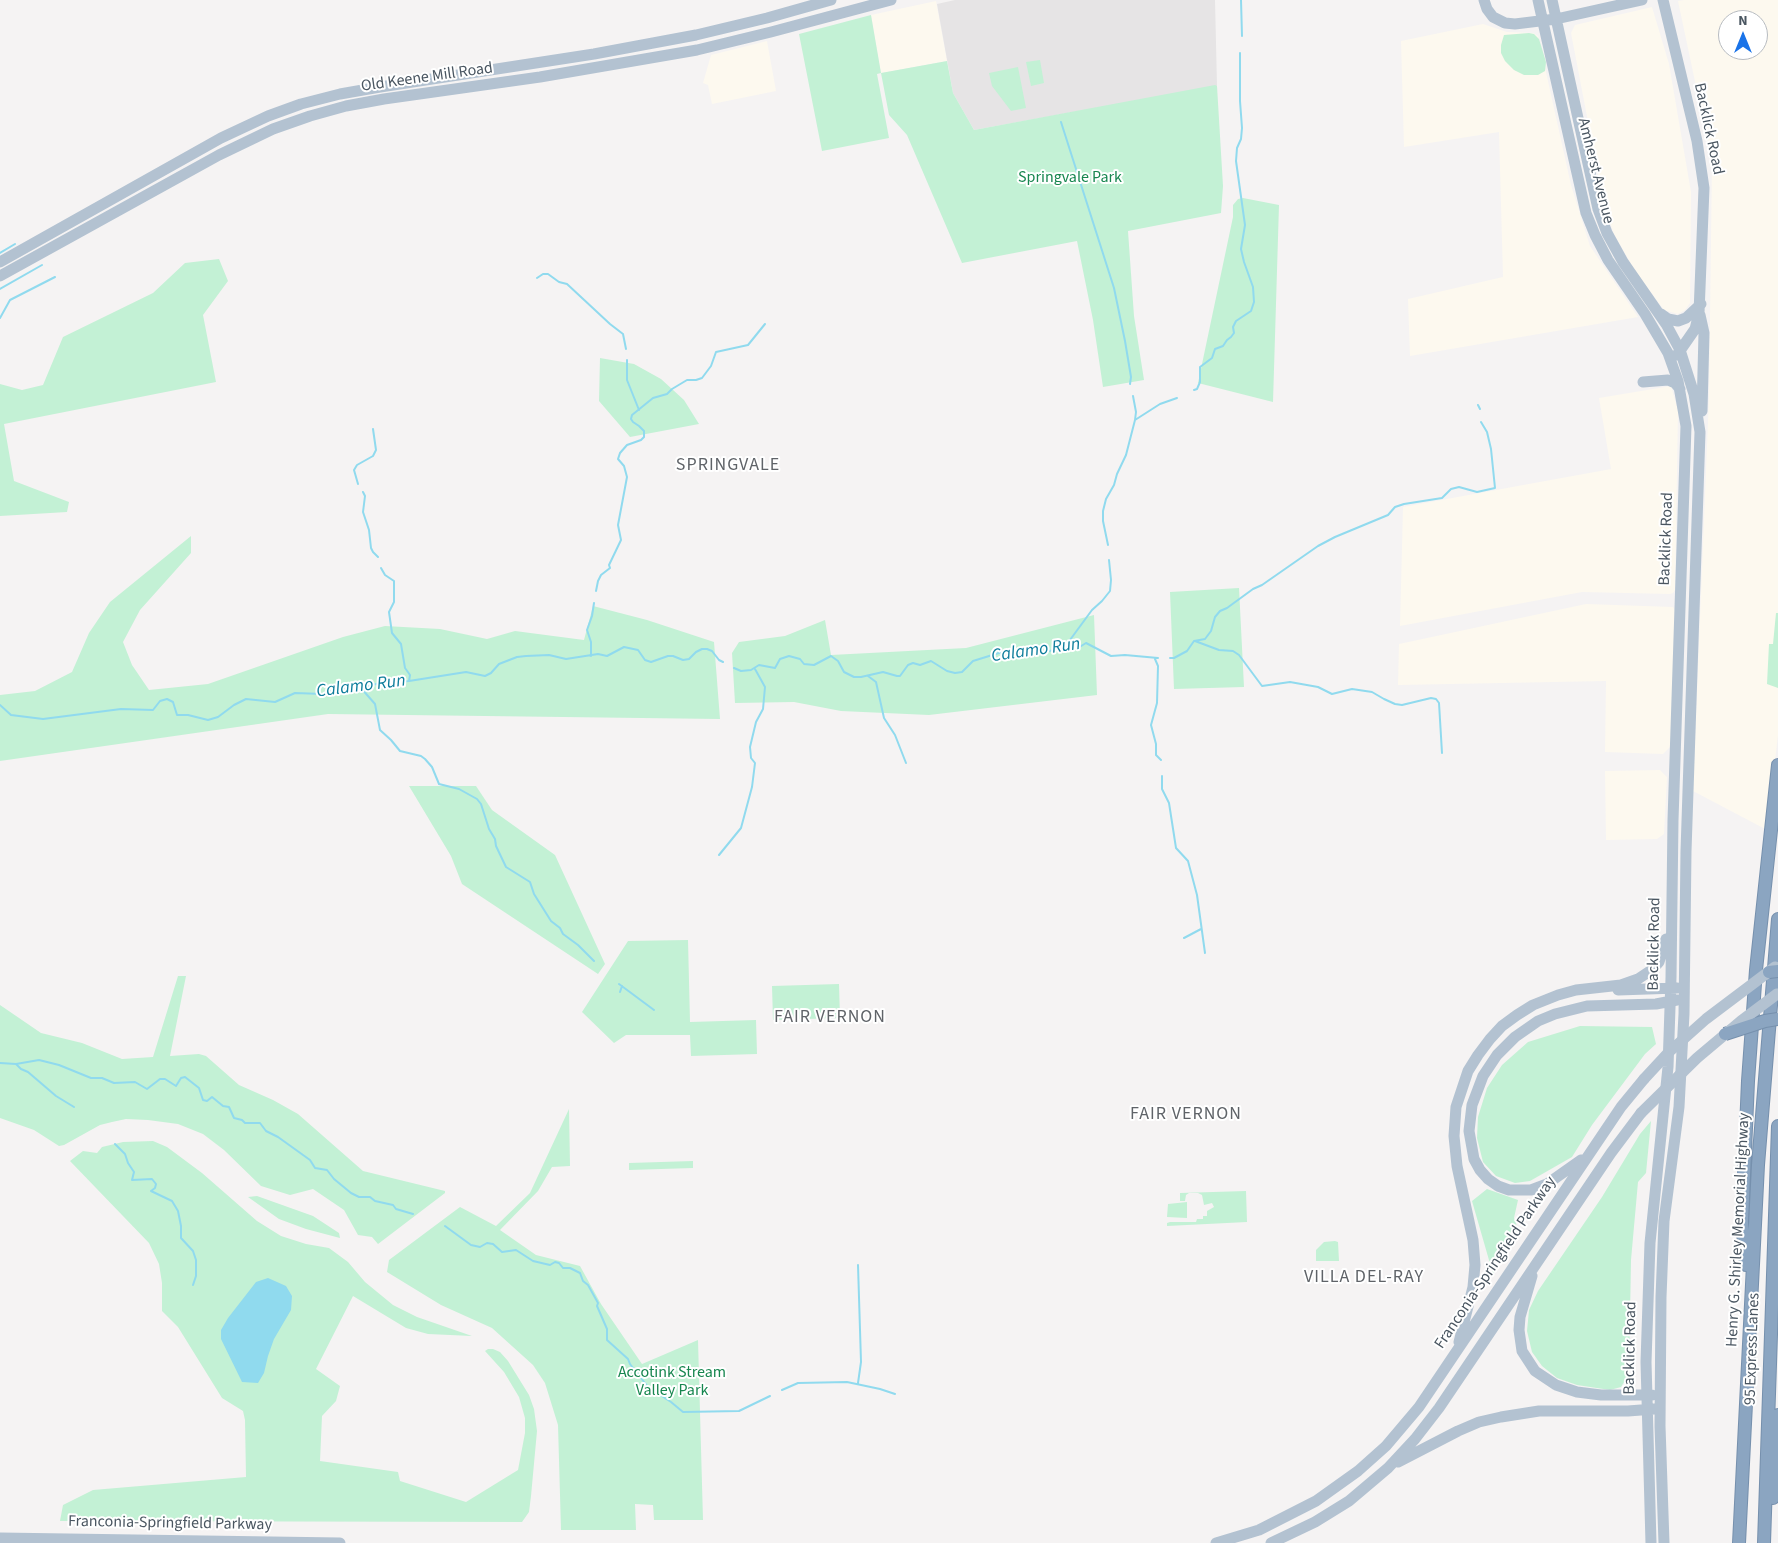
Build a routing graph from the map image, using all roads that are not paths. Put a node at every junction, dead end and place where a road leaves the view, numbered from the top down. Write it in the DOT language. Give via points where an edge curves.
graph roads {
  1 [pos="831,0"];
  2 [pos="891,0"];
  3 [pos="1484,0"];
  4 [pos="1538,0"];
  5 [pos="1552,0"];
  6 [pos="1642,0"];
  7 [pos="1663,0"];
  8 [pos="1556,19"];
  9 [pos="1543,22"];
  10 [pos="0,262"];
  11 [pos="0,276"];
  12 [pos="1700,308"];
  13 [pos="1657,311"];
  14 [pos="1680,350"];
  15 [pos="1671,361"];
  16 [pos="1643,382"];
  17 [pos="1680,389"];
  18 [pos="1700,432"];
  19 [pos="1778,765"];
  20 [pos="1672,908"];
  21 [pos="1778,919"];
  22 [pos="1775,969"];
  23 [pos="1599,988"];
  24 [pos="1671,989"];
  25 [pos="1684,993"];
  26 [pos="1778,993"];
  27 [pos="1670,1002"];
  28 [pos="1778,1019"];
  29 [pos="1724,1034"];
  30 [pos="1778,1126"];
  31 [pos="1589,1155"];
  32 [pos="1650,1243"];
  33 [pos="1663,1244"];
  34 [pos="1535,1264"];
  35 [pos="1750,1300"];
  36 [pos="1458,1350"];
  37 [pos="1646,1395"];
  38 [pos="1660,1395"];
  39 [pos="1660,1409"];
  40 [pos="1646,1410"];
  41 [pos="1778,1415"];
  42 [pos="1388,1468"];
  43 [pos="0,1538"];
  44 [pos="340,1543"];
  45 [pos="1216,1543"];
  46 [pos="1271,1543"];
  47 [pos="1651,1543"];
  48 [pos="1664,1543"];
  49 [pos="1739,1543"];
  50 [pos="1764,1543"];
  51 [pos="1768,1543"];
  1 -- 10 [label="main road, Old Keene Mill Road" via="696,35 380,87 301,104 221,138"];
  2 -- 11 [label="main road, Old Keene Mill Road" via="698,50 531,79 375,101 310,116 273,129 219,155"];
  3 -- 9 [label="main road" via="1491,14 1505,23"];
  4 -- 9 [label="main road, Amherst Avenue"];
  5 -- 8 [label="main road, Amherst Avenue"];
  6 -- 8 [label="main road"];
  7 -- 12 [label="main road, Backlick Road" via="1703,176"];
  8 -- 9 [label="main road"];
  8 -- 13 [label="main road, Amherst Avenue" via="1598,209 1623,262"];
  9 -- 15 [label="main road, Amherst Avenue" via="1590,224 1608,260 1654,328"];
  12 -- 13 [label="main road" via="1678,321"];
  12 -- 14 [label="main road, Backlick Road" via="1695,329"];
  12 -- 18 [label="main road" via="1704,345"];
  13 -- 14 [label="main road, Amherst Avenue"];
  14 -- 15 [label="main road, Backlick Road"];
  14 -- 18 [label="main road, Backlick Road" via="1694,394"];
  15 -- 17 [label="main road, Backlick Road"];
  16 -- 17 [label="main road" via="1668,380"];
  17 -- 20 [label="main road, Backlick Road" via="1687,441"];
  18 -- 25 [label="main road, Backlick Road"];
  19 -- 35 [label="highway" via="1757,952 1748,1081 1742,1222"];
  20 -- 23 [label="main road" via="1665,948 1657,965 1632,981"];
  20 -- 24 [label="main road, Backlick Road"];
  21 -- 35 [label="highway, Henry G. Shirley Memorial Highway"];
  22 -- 31 [label="main road, Franconia-Springfield Parkway, bridge" via="1706,1019 1669,1052 1621,1107"];
  23 -- 24 [label="main road"];
  23 -- 36 [label="main road" via="1558,994 1516,1015 1483,1047 1464,1081 1456,1107 1454,1146 1475,1265"];
  24 -- 25 [label="main road"];
  24 -- 27 [label="main road, Backlick Road"];
  25 -- 27 [label="main road"];
  25 -- 33 [label="main road, Backlick Road" via="1679,1107"];
  26 -- 29 [label="main road, Franconia-Springfield Parkway, bridge"];
  27 -- 31 [label="main road" via="1587,1006 1555,1014 1515,1036 1483,1076 1470,1112 1469,1139 1476,1165 1492,1182 1515,1191 1536,1189"];
  27 -- 32 [label="main road, Backlick Road" via="1666,1095"];
  28 -- 29 [label="highway, bridge" via="1765,1020"];
  29 -- 34 [label="main road, Franconia-Springfield Parkway, bridge" via="1641,1113"];
  30 -- 50 [label="highway, 95 Express Lanes"];
  31 -- 36 [label="main road, Franconia-Springfield Parkway"];
  32 -- 33 [label="main road"];
  32 -- 37 [label="main road, Backlick Road"];
  33 -- 38 [label="main road, Backlick Road"];
  34 -- 37 [label="main road" via="1518,1330 1522,1351 1531,1367 1550,1382 1569,1390"];
  34 -- 42 [label="main road, Franconia-Springfield Parkway" via="1431,1419"];
  35 -- 49 [label="highway, Henry G. Shirley Memorial Highway"];
  36 -- 45 [label="main road, Franconia-Springfield Parkway" via="1411,1417 1358,1471 1294,1514 1259,1530"];
  37 -- 38 [label="main road"];
  37 -- 40 [label="main road, Backlick Road"];
  38 -- 39 [label="main road, Backlick Road"];
  39 -- 40 [label="main road"];
  39 -- 48 [label="main road, Backlick Road"];
  40 -- 42 [label="main road" via="1545,1411 1501,1417 1458,1431"];
  40 -- 47 [label="main road, Backlick Road"];
  41 -- 51 [label="highway"];
  42 -- 46 [label="main road, Franconia-Springfield Parkway" via="1338,1508"];
  43 -- 44 [label="main road, Franconia-Springfield Parkway"];
}
